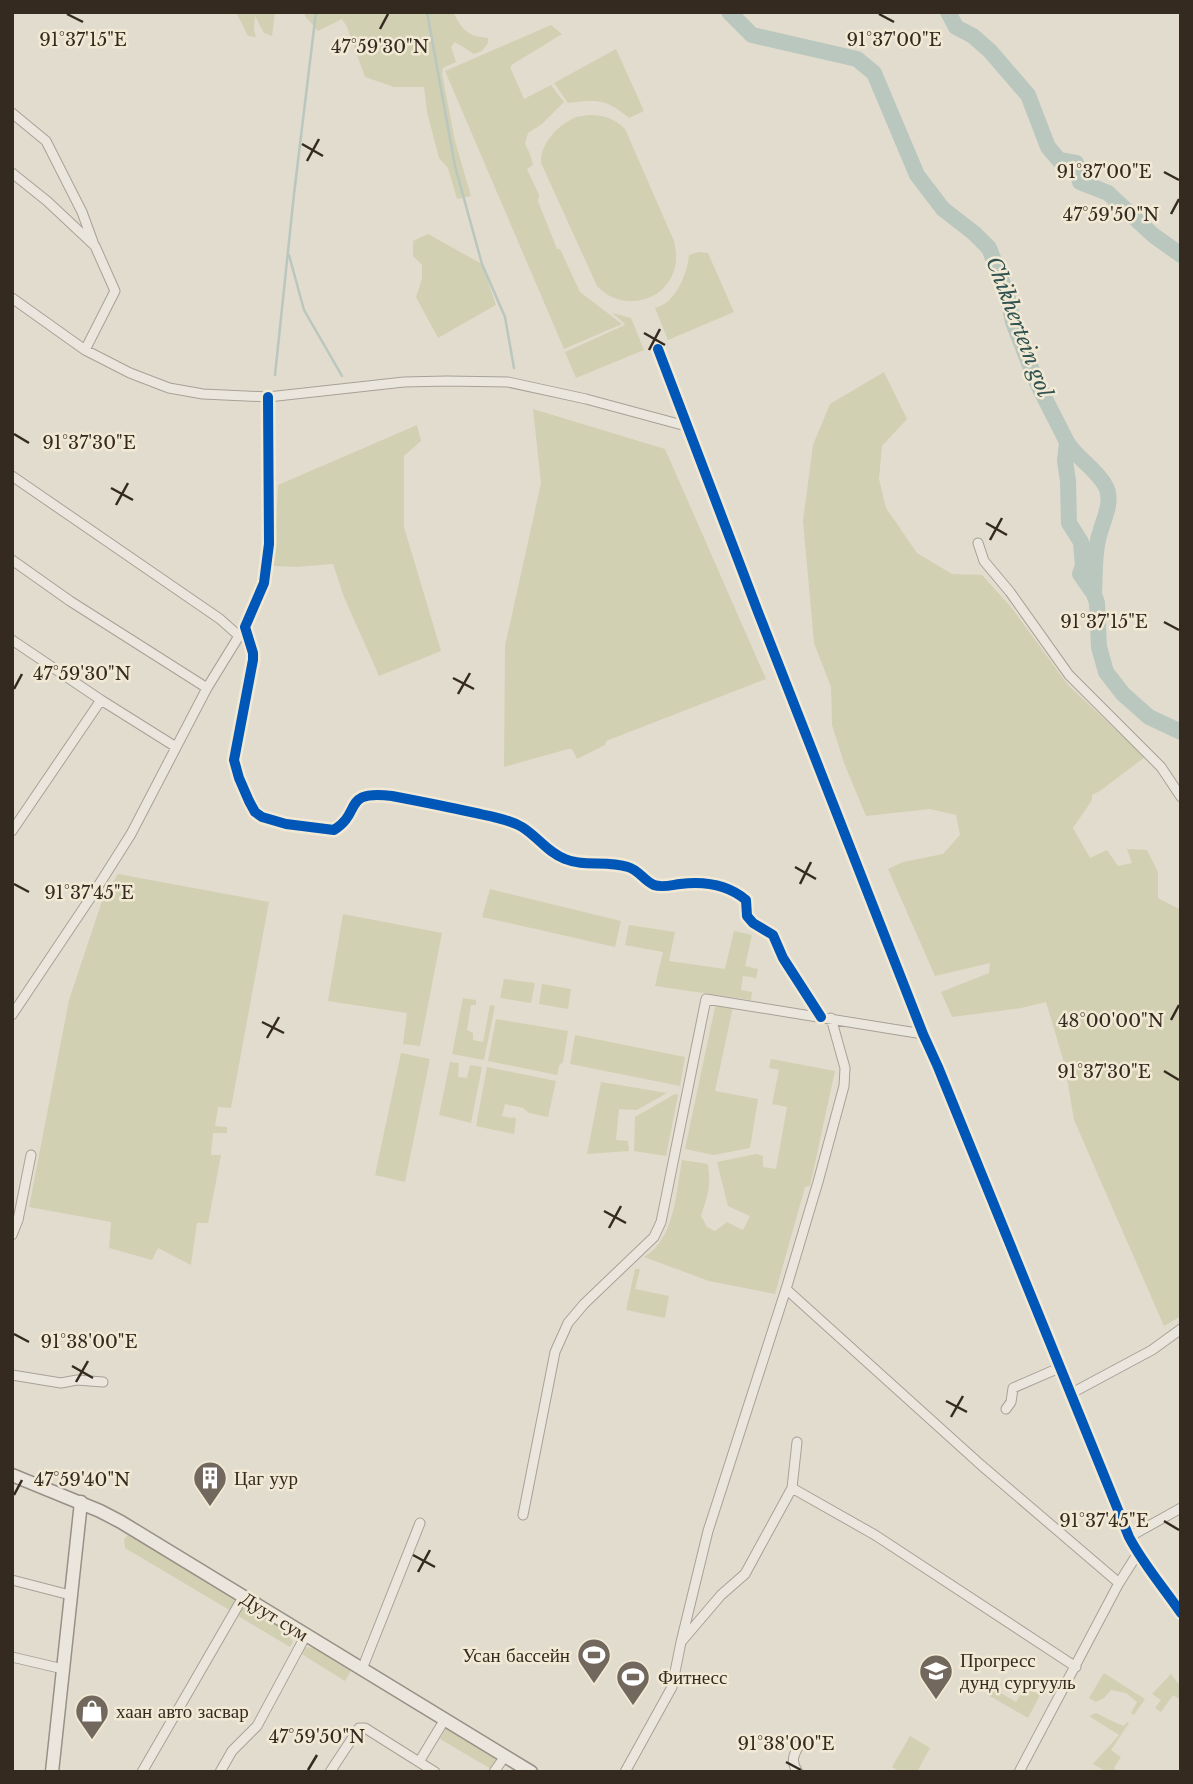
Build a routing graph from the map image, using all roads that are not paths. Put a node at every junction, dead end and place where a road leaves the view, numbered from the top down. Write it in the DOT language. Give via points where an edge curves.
graph roads {
  1 [pos="12,113"];
  2 [pos="12,173"];
  3 [pos="95,246"];
  4 [pos="12,298"];
  5 [pos="658,349"];
  6 [pos="85,350"];
  7 [pos="268,397"];
  8 [pos="686,426"];
  9 [pos="12,476"];
  10 [pos="978,543"];
  11 [pos="12,560"];
  12 [pos="245,627"];
  13 [pos="239,636"];
  14 [pos="12,640"];
  15 [pos="207,688"];
  16 [pos="101,700"];
  17 [pos="176,747"];
  18 [pos="1181,797"];
  19 [pos="12,831"];
  20 [pos="12,1015"];
  21 [pos="826,1018"];
  22 [pos="923,1034"];
  23 [pos="31,1155"];
  24 [pos="12,1235"];
  25 [pos="786,1289"];
  26 [pos="1181,1329"];
  27 [pos="1059,1368"];
  28 [pos="12,1375"];
  29 [pos="103,1382"];
  30 [pos="1070,1394"];
  31 [pos="1006,1409"];
  32 [pos="797,1443"];
  33 [pos="12,1475"];
  34 [pos="792,1488"];
  35 [pos="80,1502"];
  36 [pos="1181,1508"];
  37 [pos="523,1515"];
  38 [pos="420,1523"];
  39 [pos="1129,1537"];
  40 [pos="1138,1553"];
  41 [pos="12,1580"];
  42 [pos="1119,1583"];
  43 [pos="70,1595"];
  44 [pos="243,1597"];
  45 [pos="1181,1613"];
  46 [pos="306,1635"];
  47 [pos="681,1642"];
  48 [pos="12,1657"];
  49 [pos="1076,1667"];
  50 [pos="63,1669"];
  51 [pos="362,1669"];
  52 [pos="445,1719"];
  53 [pos="801,1742"];
  54 [pos="505,1756"];
  55 [pos="419,1762"];
  56 [pos="52,1772"];
  57 [pos="142,1772"];
  58 [pos="220,1772"];
  59 [pos="330,1772"];
  60 [pos="435,1772"];
  61 [pos="494,1772"];
  62 [pos="531,1772"];
  63 [pos="625,1772"];
  64 [pos="798,1772"];
  65 [pos="1019,1772"];
  1 -- 3 [label="street" via="46,141"];
  2 -- 3 [label="street"];
  3 -- 6 [label="street" via="115,291"];
  4 -- 6 [label="street"];
  5 -- 8 [label="street"];
  6 -- 7 [label="street" via="169,388"];
  7 -- 8 [label="street" via="404,382 508,382"];
  7 -- 12 [label="street" via="270,544 264,583"];
  8 -- 22 [label="street"];
  9 -- 13 [label="street"];
  10 -- 18 [label="street" via="985,561 1069,675 1161,767"];
  11 -- 15 [label="street"];
  12 -- 13 [label="street"];
  12 -- 21 [label="street" via="253,660 234,760 249,801 262,817 334,830 359,799 391,796 503,819 528,831 562,858 628,866 656,886 697,882 720,886 746,900 747,916 773,935 783,958"];
  13 -- 15 [label="street"];
  14 -- 16 [label="street"];
  15 -- 17 [label="street"];
  16 -- 17 [label="street"];
  16 -- 19 [label="street"];
  17 -- 20 [label="street" via="131,834"];
  21 -- 22 [label="street"];
  21 -- 25 [label="street" via="845,1068 844,1086"];
  21 -- 37 [label="street" via="706,999 661,1222 647,1245 584,1304 559,1341"];
  22 -- 27 [label="street"];
  23 -- 24 [label="street"];
  25 -- 42 [label="street"];
  25 -- 47 [label="street" via="708,1531"];
  26 -- 30 [label="street"];
  27 -- 30 [label="street"];
  27 -- 31 [label="street" via="1013,1388"];
  28 -- 29 [label="street" via="61,1383"];
  30 -- 39 [label="street"];
  32 -- 34 [label="street"];
  33 -- 35 [label="main road, Дуут сум"];
  34 -- 47 [label="street" via="745,1574"];
  34 -- 49 [label="street" via="875,1535"];
  35 -- 43 [label="main road"];
  35 -- 44 [label="main road, Дуут сум"];
  36 -- 39 [label="street"];
  38 -- 51 [label="street"];
  39 -- 40 [label="street"];
  40 -- 42 [label="street"];
  40 -- 45 [label="street"];
  41 -- 43 [label="street"];
  42 -- 49 [label="street"];
  43 -- 50 [label="main road"];
  44 -- 46 [label="main road, Дуут сум"];
  44 -- 57 [label="street"];
  46 -- 51 [label="main road, Дуут сум"];
  46 -- 58 [label="street" via="257,1726 232,1751"];
  47 -- 63 [label="street" via="671,1687"];
  48 -- 50 [label="street"];
  49 -- 65 [label="street"];
  50 -- 56 [label="main road"];
  51 -- 52 [label="main road, Дуут сум"];
  52 -- 54 [label="main road, Дуут сум"];
  52 -- 55 [label="street"];
  53 -- 64 [label="street" via="793,1756"];
  54 -- 61 [label="street"];
  54 -- 62 [label="main road, Дуут сум"];
  55 -- 59 [label="street" via="359,1728"];
  55 -- 60 [label="street"];
}
